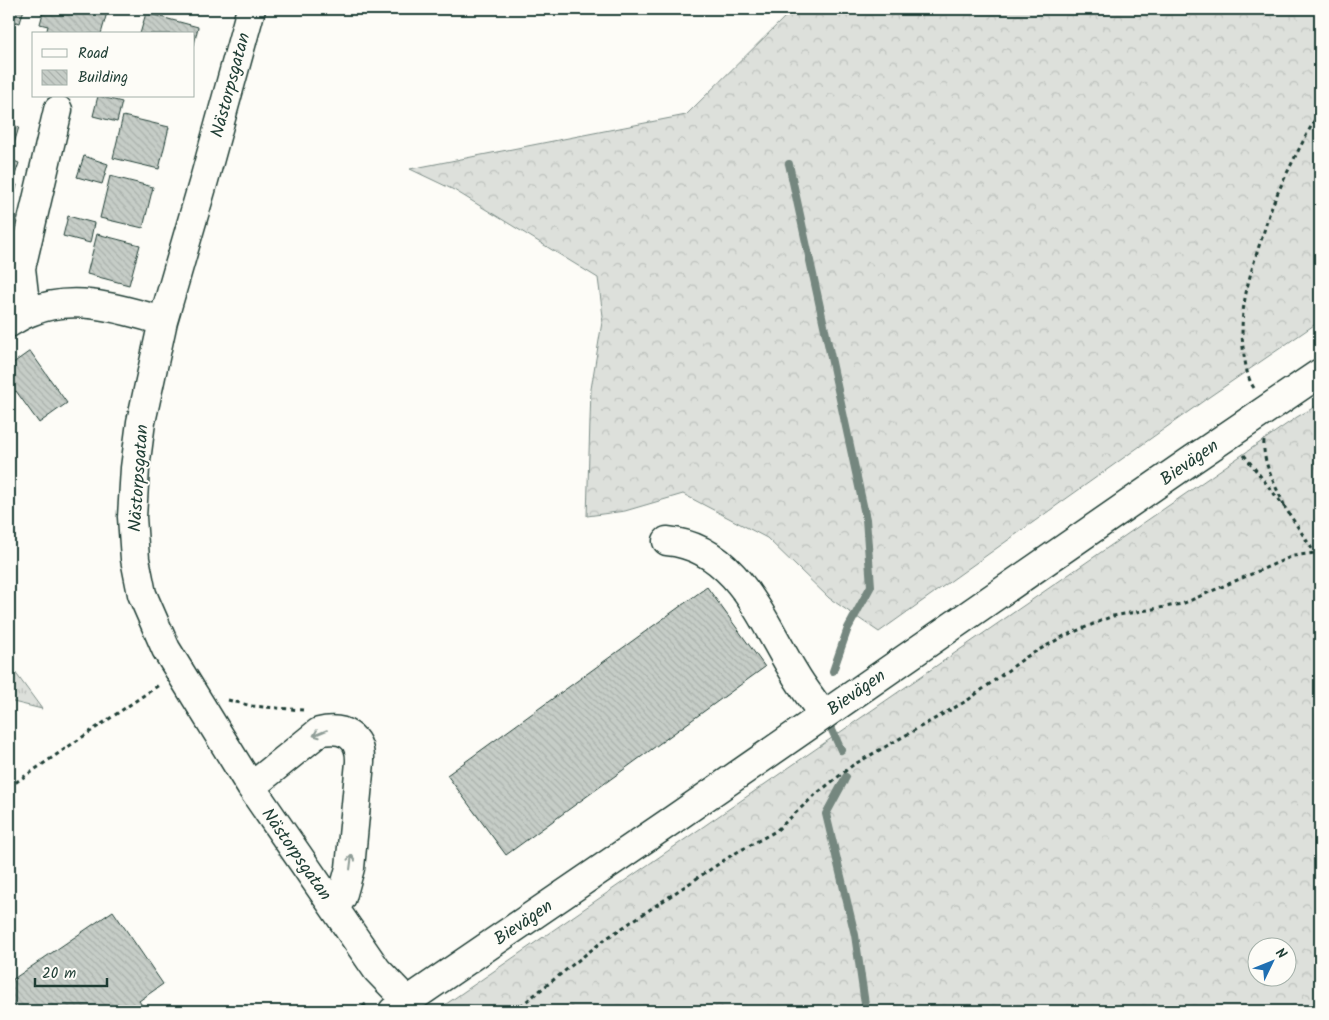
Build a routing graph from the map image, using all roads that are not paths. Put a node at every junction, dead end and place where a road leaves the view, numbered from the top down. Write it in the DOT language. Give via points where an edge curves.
graph roads {
  1 [pos="251,9"];
  2 [pos="58,110"];
  3 [pos="20,317"];
  4 [pos="163,321"];
  5 [pos="1320,373"];
  6 [pos="667,541"];
  7 [pos="823,715"];
  8 [pos="251,787"];
  9 [pos="335,908"];
  10 [pos="400,1006"];
  1 -- 4 [label="street, Nästorpsgatan"];
  2 -- 3 [label="street" via="21,268 24,294"];
  3 -- 4 [label="street" via="61,304 86,304 125,310"];
  4 -- 8 [label="street, Nästorpsgatan" via="141,422 135,468 132,517 135,560 142,594 166,649"];
  5 -- 7 [label="street, Bievägen"];
  6 -- 7 [label="street" via="687,544 701,551 733,575 762,615 795,674"];
  7 -- 10 [label="street, Bievägen"];
  8 -- 9 [label="street, Nästorpsgatan"];
  9 -- 8 [label="street, one-way" via="342,897 350,868 360,762 357,744 343,731 319,732"];
  9 -- 10 [label="street, Nästorpsgatan"];
}
